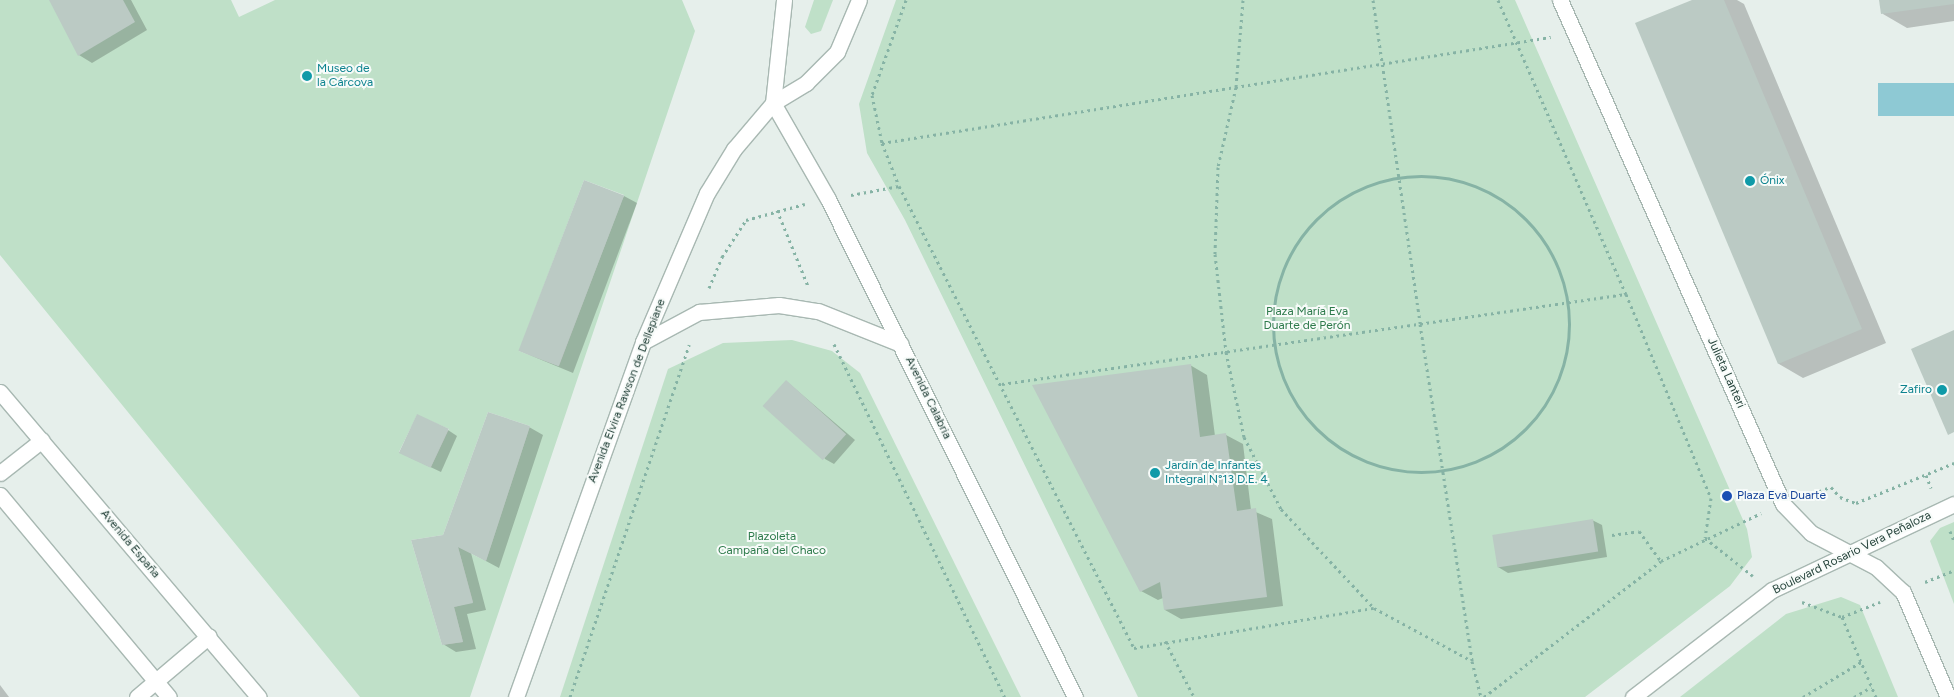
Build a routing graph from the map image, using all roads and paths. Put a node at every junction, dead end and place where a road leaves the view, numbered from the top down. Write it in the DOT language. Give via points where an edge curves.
graph roads {
  1 [pos="784,0"];
  2 [pos="859,0"];
  3 [pos="906,0"];
  4 [pos="1243,0"];
  5 [pos="1373,0"];
  6 [pos="1498,0"];
  7 [pos="1560,0"];
  8 [pos="1574,33"];
  9 [pos="1518,44"];
  10 [pos="1382,64"];
  11 [pos="1236,87"];
  12 [pos="773,103"];
  13 [pos="882,143"];
  14 [pos="1399,178"];
  15 [pos="899,186"];
  16 [pos="828,199"];
  17 [pos="776,210"];
  18 [pos="1626,294"];
  19 [pos="1568,303"];
  20 [pos="818,311"];
  21 [pos="699,312"];
  22 [pos="1420,324"];
  23 [pos="643,342"];
  24 [pos="901,344"];
  25 [pos="1274,345"];
  26 [pos="1226,352"];
  27 [pos="1002,384"];
  28 [pos="0,392"];
  29 [pos="42,440"];
  30 [pos="1954,463"];
  31 [pos="1443,471"];
  32 [pos="0,473"];
  33 [pos="0,495"];
  34 [pos="1783,504"];
  35 [pos="1954,504"];
  36 [pos="1612,535"];
  37 [pos="1705,538"];
  38 [pos="1852,552"];
  39 [pos="1662,561"];
  40 [pos="1374,608"];
  41 [pos="1842,618"];
  42 [pos="209,636"];
  43 [pos="1165,641"];
  44 [pos="1472,662"];
  45 [pos="1861,662"];
  46 [pos="157,682"];
  47 [pos="1872,687"];
  48 [pos="136,697"];
  49 [pos="169,697"];
  50 [pos="259,697"];
  51 [pos="516,697"];
  52 [pos="570,697"];
  53 [pos="1006,697"];
  54 [pos="1075,697"];
  55 [pos="1194,697"];
  56 [pos="1482,697"];
  57 [pos="1633,697"];
  58 [pos="1803,697"];
  59 [pos="1854,697"];
  60 [pos="1876,697"];
  61 [pos="1948,697"];
  1 -- 12 [label="main road"];
  2 -- 12 [label="main road, Avenida Elvira Rawson de Dellepiane" via="837,52 806,83"];
  3 -- 13 [label="path" via="872,95"];
  4 -- 11 [label="path"];
  5 -- 10 [label="path"];
  6 -- 9 [label="path"];
  7 -- 8 [label="main road, Julieta Lanteri"];
  8 -- 9 [label="path"];
  8 -- 34 [label="main road, Julieta Lanteri"];
  9 -- 10 [label="path"];
  9 -- 18 [label="path"];
  10 -- 11 [label="path"];
  10 -- 14 [label="path"];
  11 -- 13 [label="path"];
  11 -- 26 [label="path" via="1218,177 1216,254"];
  12 -- 16 [label="main road, Avenida Calabria"];
  12 -- 23 [label="main road, Avenida Elvira Rawson de Dellepiane" via="720,170"];
  13 -- 15 [label="path"];
  14 -- 19 [label="path" via="1433,177 1465,182 1516,210 1544,240 1560,269"];
  14 -- 22 [label="path"];
  14 -- 25 [label="path" via="1362,189 1329,209 1302,237 1283,271 1274,308"];
  15 -- 16 [label="path"];
  15 -- 27 [label="path"];
  16 -- 17 [label="path"];
  16 -- 24 [label="main road, Avenida Calabria"];
  17 -- 20 [label="path"];
  17 -- 21 [label="path" via="746,220 722,257"];
  18 -- 19 [label="path"];
  18 -- 37 [label="path" via="1711,498"];
  19 -- 22 [label="path"];
  19 -- 31 [label="path" via="1569,340 1560,378 1541,412 1514,440 1480,461"];
  20 -- 21 [label="main road" via="779,305"];
  20 -- 24 [label="main road"];
  20 -- 53 [label="path"];
  21 -- 23 [label="main road"];
  21 -- 52 [label="path"];
  22 -- 25 [label="path"];
  22 -- 31 [label="path"];
  23 -- 51 [label="main road, Avenida Elvira Rawson de Dellepiane"];
  24 -- 54 [label="main road, Avenida Calabria"];
  25 -- 26 [label="path"];
  25 -- 31 [label="path" via="1288,391 1315,428 1352,456 1396,470"];
  26 -- 27 [label="path"];
  26 -- 40 [label="path" via="1244,437 1281,509"];
  27 -- 43 [label="path" via="1134,648"];
  28 -- 29 [label="main road, Avenida España"];
  29 -- 32 [label="main road"];
  29 -- 42 [label="main road, Avenida España"];
  30 -- 34 [label="path" via="1856,503 1840,497 1831,487"];
  31 -- 44 [label="path"];
  33 -- 46 [label="main road"];
  34 -- 37 [label="path"];
  34 -- 38 [label="main road, Julieta Lanteri" via="1811,533"];
  35 -- 38 [label="main road, Boulevard Rosario Vera Peñaloza"];
  36 -- 39 [label="path" via="1639,531"];
  37 -- 39 [label="path"];
  38 -- 57 [label="main road, Boulevard Rosario Vera Peñaloza" via="1772,590"];
  38 -- 61 [label="main road, Julieta Lanteri" via="1876,566 1903,592"];
  39 -- 56 [label="path"];
  40 -- 43 [label="path"];
  40 -- 44 [label="path"];
  41 -- 45 [label="path"];
  42 -- 46 [label="main road"];
  42 -- 50 [label="main road, Avenida España"];
  43 -- 55 [label="path"];
  44 -- 56 [label="path"];
  45 -- 47 [label="path"];
  45 -- 58 [label="path"];
  46 -- 48 [label="main road"];
  46 -- 49 [label="main road"];
  47 -- 59 [label="path"];
  47 -- 60 [label="path"];
}
